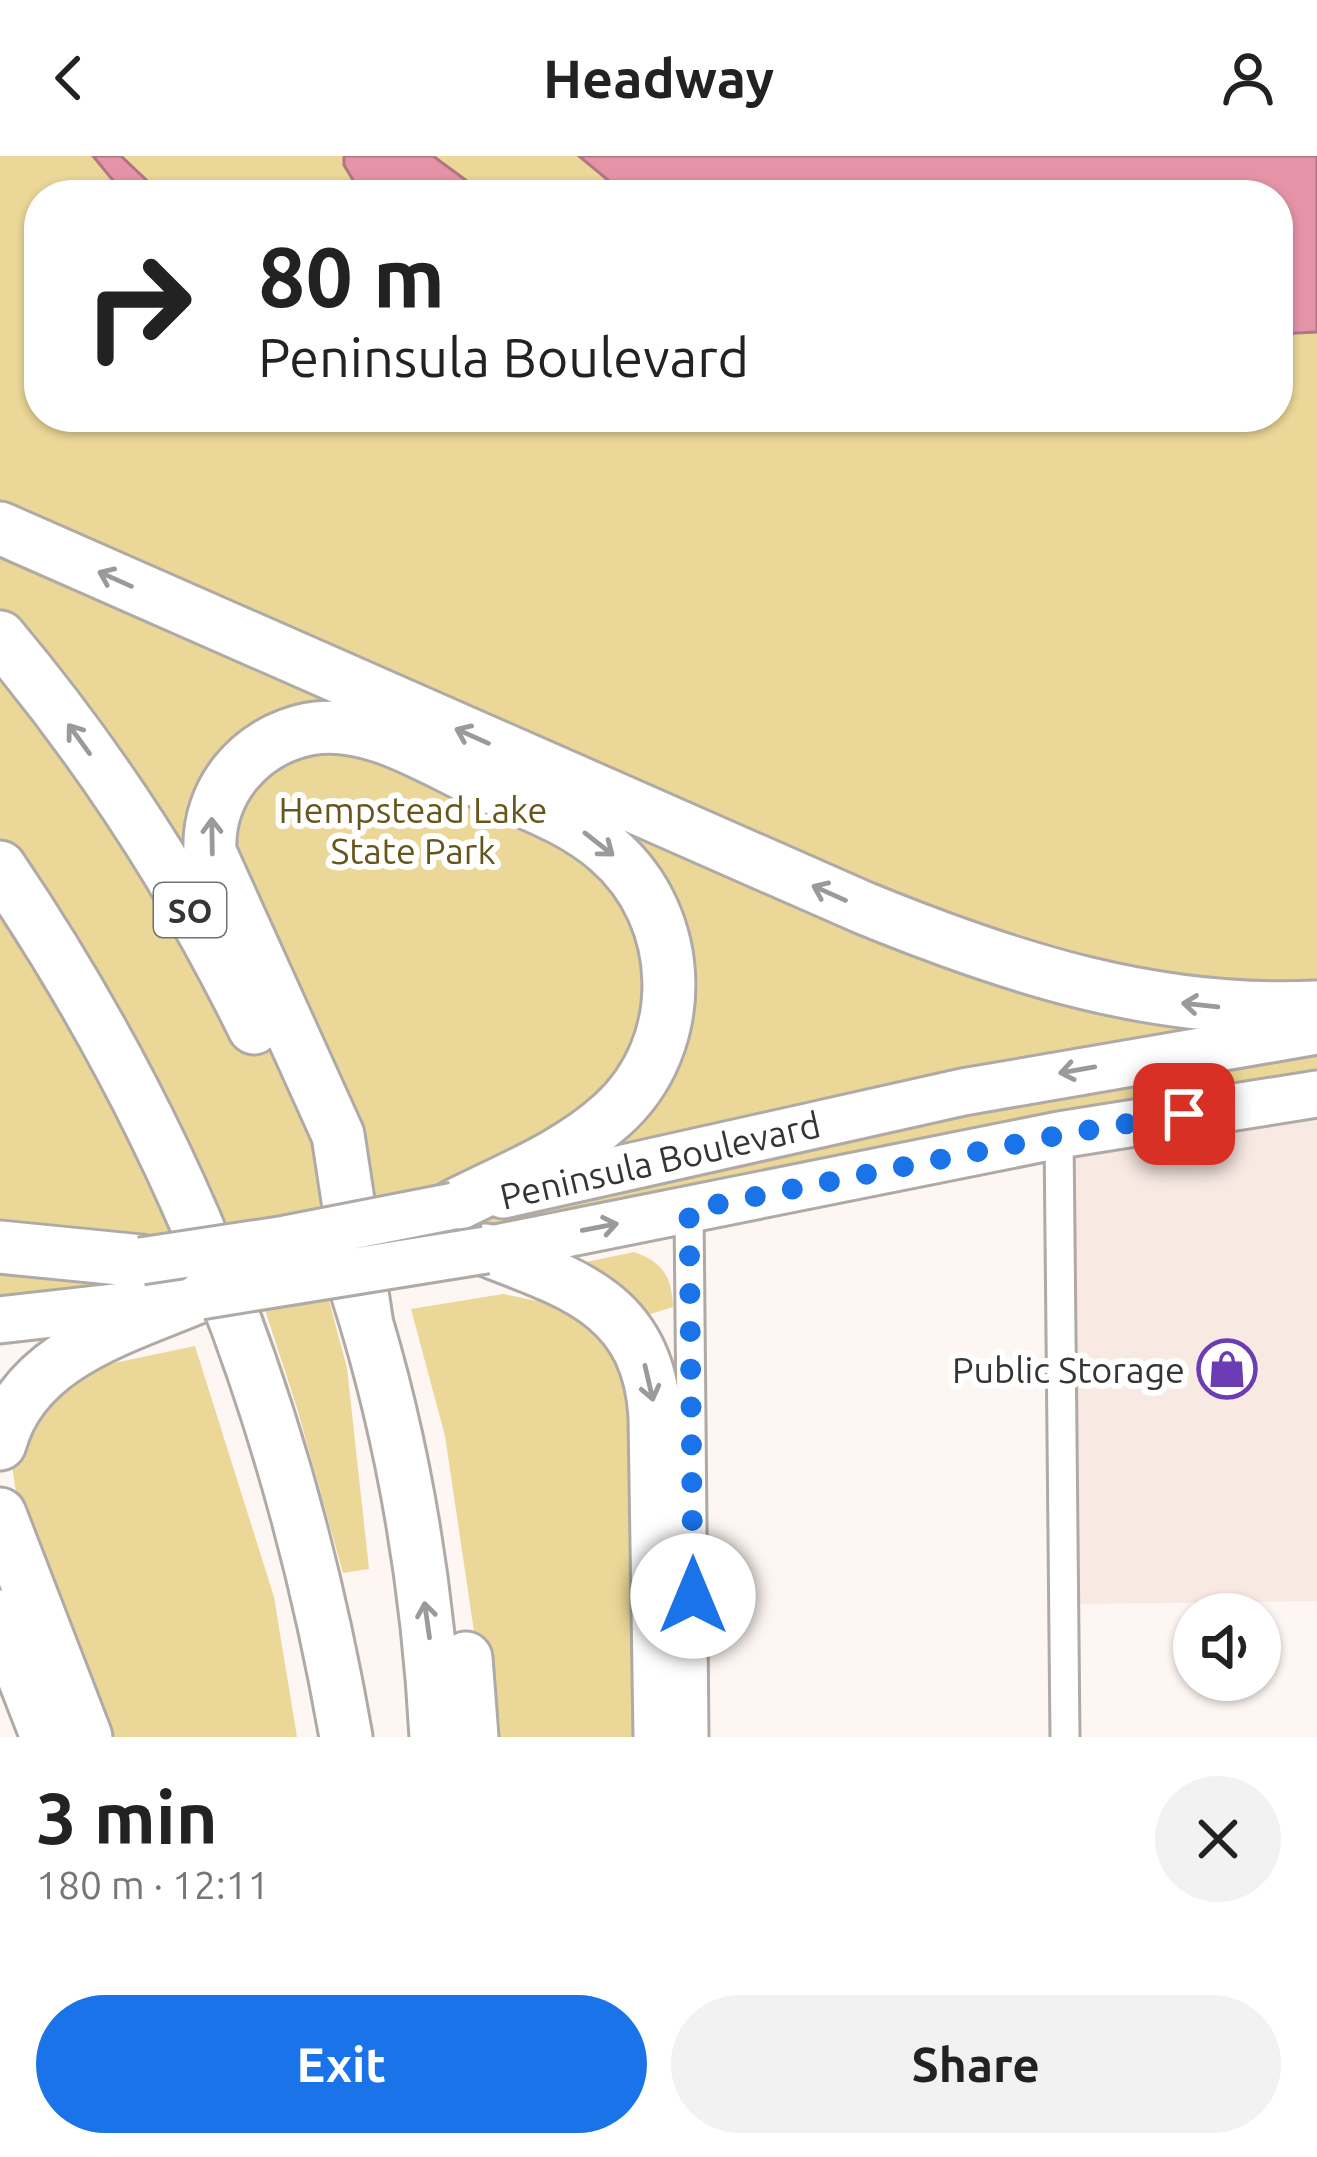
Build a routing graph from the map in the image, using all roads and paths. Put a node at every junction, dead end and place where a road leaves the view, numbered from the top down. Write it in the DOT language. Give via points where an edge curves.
graph roads {
  1 [pos="0,528"];
  2 [pos="0,638"];
  3 [pos="0,867"];
  4 [pos="0,929"];
  5 [pos="1317,1007"];
  6 [pos="1317,1031"];
  7 [pos="1317,1094"];
  8 [pos="151,1125"];
  9 [pos="1060,1135"];
  10 [pos="454,1206"];
  11 [pos="689,1210"];
  12 [pos="0,1247"];
  13 [pos="486,1250"];
  14 [pos="140,1261"];
  15 [pos="0,1273"];
  16 [pos="200,1296"];
  17 [pos="0,1320"];
  18 [pos="368,1325"];
  19 [pos="262,1394"];
  20 [pos="392,1425"];
  21 [pos="0,1444"];
  22 [pos="0,1514"];
  23 [pos="0,1616"];
  24 [pos="47,1737"];
  25 [pos="86,1737"];
  26 [pos="311,1737"];
  27 [pos="346,1737"];
  28 [pos="436,1737"];
  29 [pos="472,1737"];
  30 [pos="660,1737"];
  31 [pos="694,1737"];
  32 [pos="1065,1737"];
  5 -- 1 [label="highway, one-way" via="1149,998 982,956"];
  18 -- 2 [label="highway, SO, one-way" via="332,1211 232,983 110,782"];
  3 -- 8 [label="highway"];
  4 -- 8 [label="highway" via="42,996"];
  6 -- 10 [label="main road, Peninsula Boulevard, one-way" via="963,1092"];
  7 -- 9 [label="main road, Peninsula Boulevard"];
  8 -- 19 [label="highway" via="213,1259"];
  9 -- 11 [label="main road, Peninsula Boulevard"];
  9 -- 32 [label="street"];
  10 -- 14 [label="main road, Peninsula Boulevard, bridge"];
  18 -- 10 [label="highway, one-way" via="338,1136 210,852 212,816 232,776 288,736 329,728 369,733 557,816 629,870 662,932 668,1018 628,1097 575,1143"];
  13 -- 11 [label="main road, Peninsula Boulevard, one-way"];
  11 -- 31 [label="street"];
  12 -- 14 [label="highway"];
  13 -- 16 [label="main road, Peninsula Boulevard, bridge"];
  13 -- 30 [label="highway, one-way" via="584,1290 619,1319 646,1365 655,1416"];
  14 -- 15 [label="main road, Peninsula Boulevard"];
  16 -- 17 [label="main road, Peninsula Boulevard"];
  16 -- 21 [label="highway" via="64,1358 27,1392"];
  18 -- 20 [label="highway, SO"];
  19 -- 26 [label="highway"];
  19 -- 27 [label="highway" via="314,1571"];
  28 -- 20 [label="highway, SO, one-way" via="416,1535"];
  20 -- 29 [label="highway" via="458,1587"];
  22 -- 25 [label="highway"];
  23 -- 24 [label="highway"];
}
